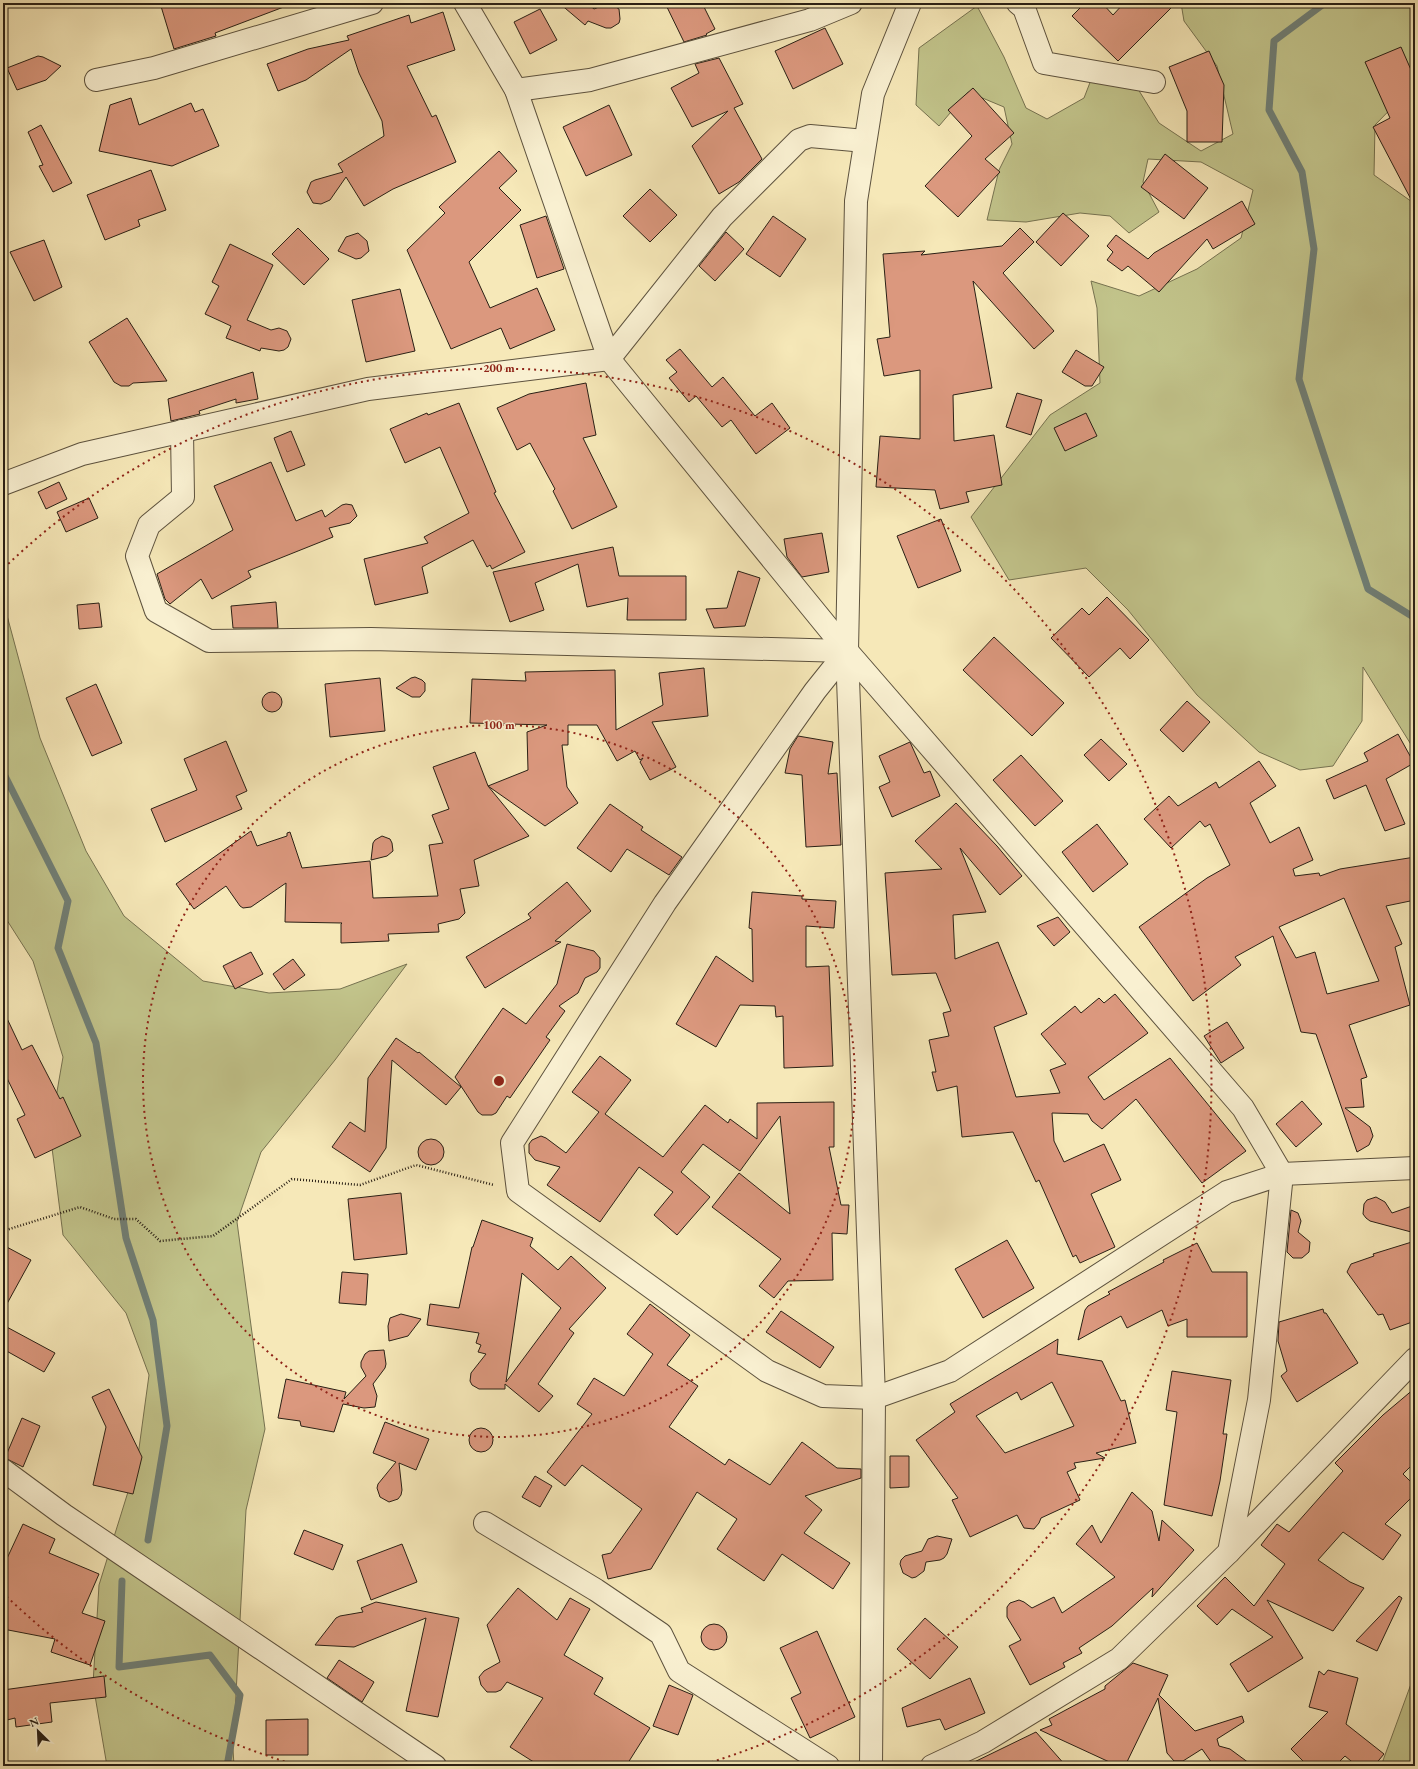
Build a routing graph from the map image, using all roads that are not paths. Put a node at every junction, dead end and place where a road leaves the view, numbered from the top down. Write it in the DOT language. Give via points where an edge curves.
graph roads {
  1 [pos="372,3"];
  2 [pos="465,3"];
  3 [pos="851,3"];
  4 [pos="910,3"];
  5 [pos="1018,3"];
  6 [pos="96,80"];
  7 [pos="1154,82"];
  8 [pos="516,90"];
  9 [pos="865,141"];
  10 [pos="609,359"];
  11 [pos="182,431"];
  12 [pos="3,484"];
  13 [pos="847,651"];
  14 [pos="1415,1168"];
  15 [pos="1282,1174"];
  16 [pos="1415,1359"];
  17 [pos="874,1398"];
  18 [pos="3,1470"];
  19 [pos="485,1523"];
  20 [pos="1229,1552"];
  21 [pos="435,1766"];
  22 [pos="828,1766"];
  23 [pos="872,1766"];
  24 [pos="932,1766"];
  1 -- 6 [label="street" via="154,68"];
  2 -- 8 [label="street"];
  3 -- 8 [label="street" via="810,20 590,80"];
  4 -- 9 [label="street" via="873,94"];
  5 -- 7 [label="street" via="1024,8 1044,63"];
  8 -- 10 [label="street"];
  9 -- 10 [label="street" via="810,136 799,140 722,217"];
  9 -- 13 [label="street" via="856,201"];
  10 -- 11 [label="street" via="368,389"];
  10 -- 13 [label="street"];
  11 -- 12 [label="street" via="82,454"];
  11 -- 13 [label="street" via="183,496 149,524 137,556 156,611 209,640 371,639"];
  13 -- 15 [label="street" via="1243,1108"];
  13 -- 17 [label="street"];
  13 -- 17 [label="street" via="815,691 665,903 512,1143 518,1191 767,1371 823,1396"];
  14 -- 15 [label="street"];
  15 -- 17 [label="street" via="1227,1192 950,1371"];
  15 -- 20 [label="street" via="1259,1400"];
  16 -- 20 [label="street"];
  17 -- 23 [label="street"];
  18 -- 21 [label="street" via="64,1515"];
  19 -- 22 [label="street" via="596,1590 661,1634 679,1671"];
  20 -- 24 [label="street" via="1119,1659 983,1742"];
}
